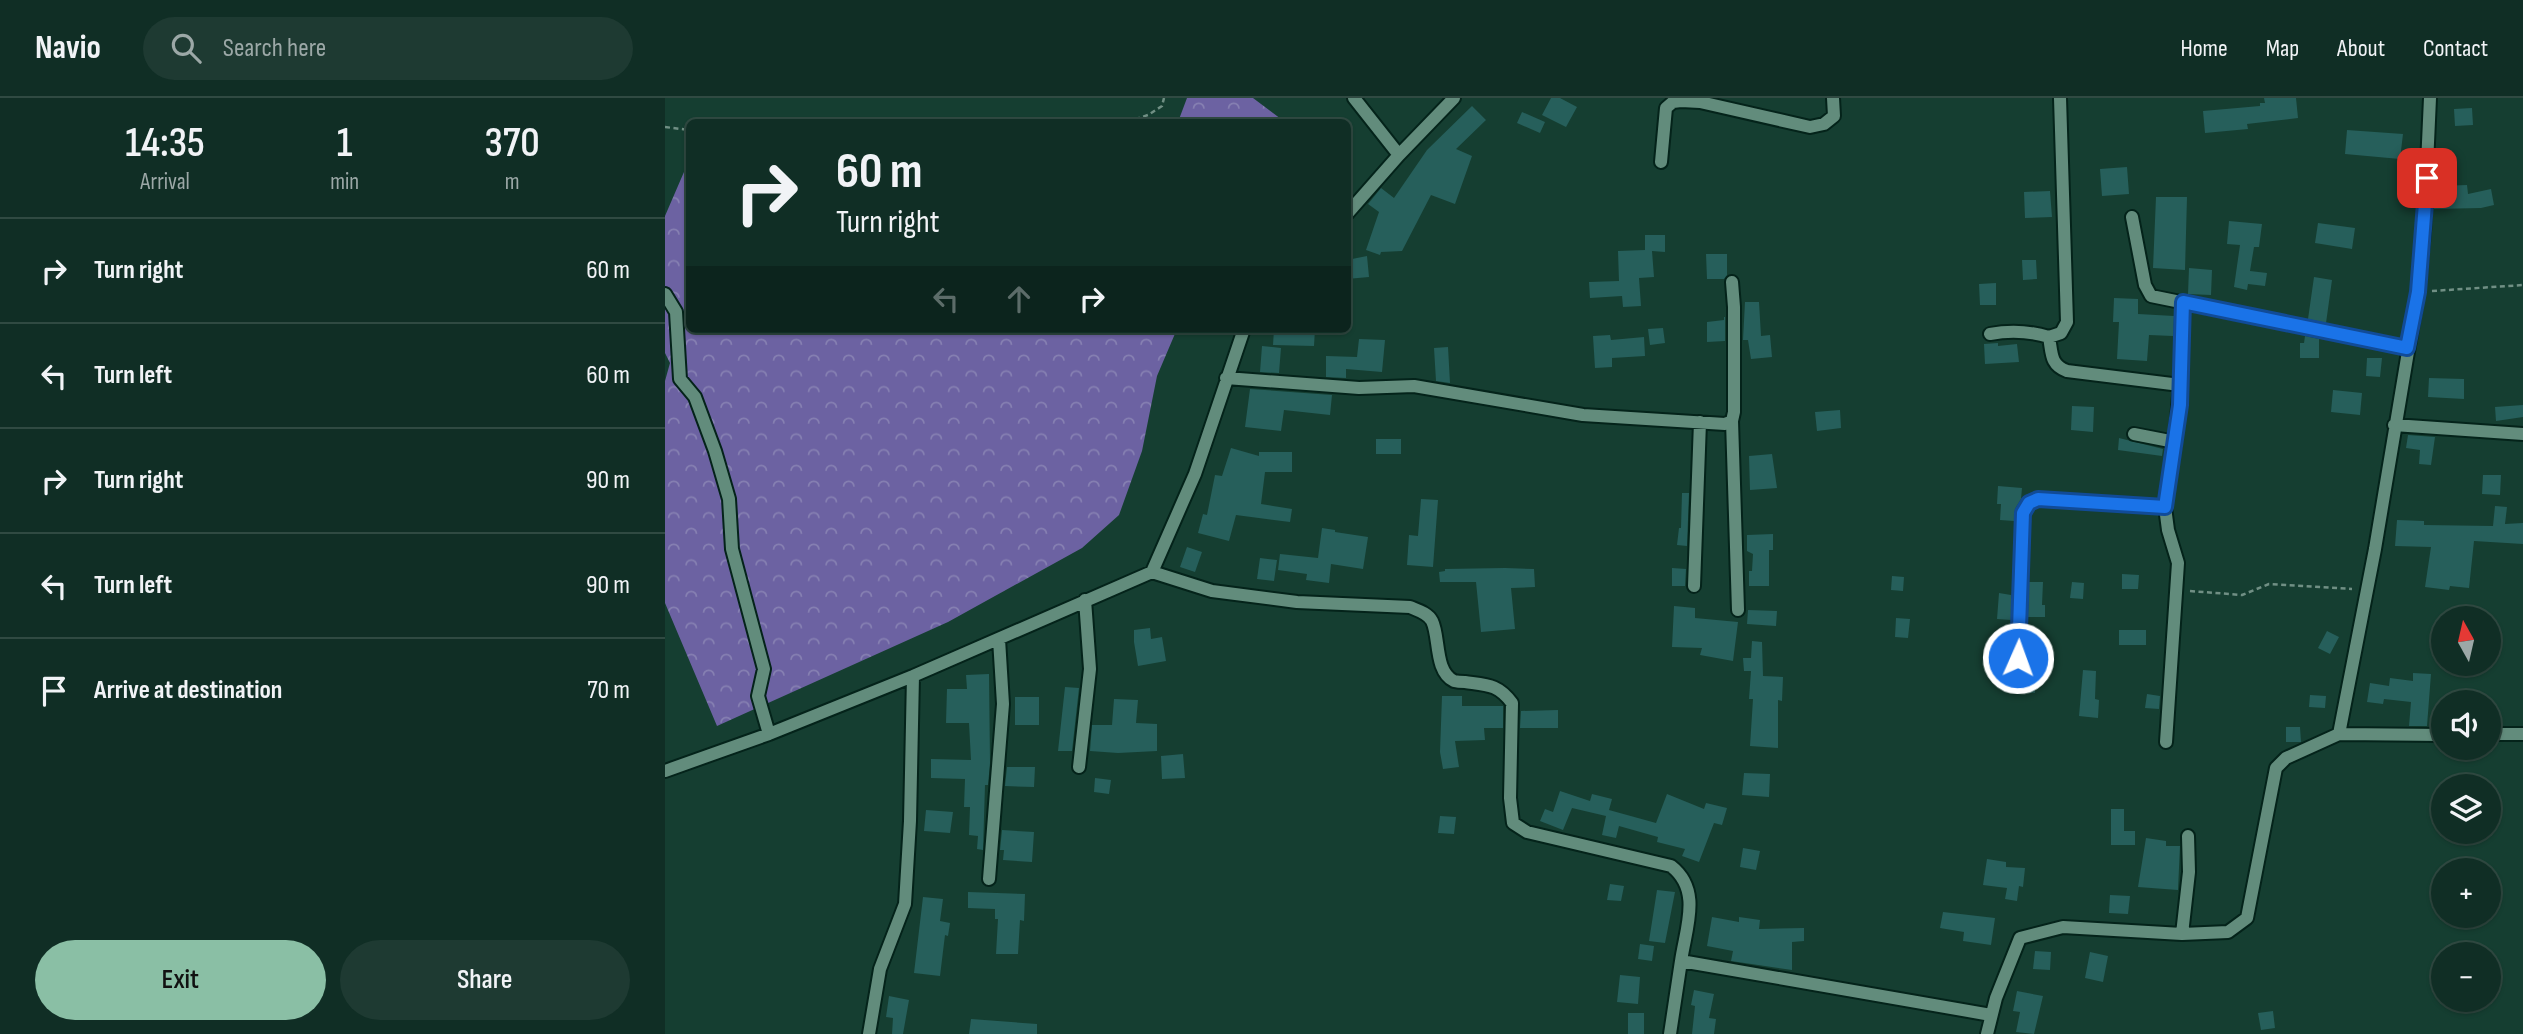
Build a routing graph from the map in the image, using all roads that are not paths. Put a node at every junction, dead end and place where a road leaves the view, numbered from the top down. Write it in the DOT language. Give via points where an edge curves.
graph roads {
  1 [pos="1354,98"];
  2 [pos="1454,98"];
  3 [pos="1833,98"];
  4 [pos="2060,98"];
  5 [pos="2430,98"];
  6 [pos="1399,155"];
  7 [pos="1661,162"];
  8 [pos="1351,209"];
  9 [pos="2132,217"];
  10 [pos="1732,282"];
  11 [pos="665,294"];
  12 [pos="2183,302"];
  13 [pos="1242,333"];
  14 [pos="1990,334"];
  15 [pos="2049,337"];
  16 [pos="2407,348"];
  17 [pos="1226,377"];
  18 [pos="2181,385"];
  19 [pos="1733,421"];
  20 [pos="1700,422"];
  21 [pos="2395,425"];
  22 [pos="2134,434"];
  23 [pos="2523,434"];
  24 [pos="2175,442"];
  25 [pos="2165,507"];
  26 [pos="1152,572"];
  27 [pos="1695,586"];
  28 [pos="1085,600"];
  29 [pos="1738,610"];
  30 [pos="999,639"];
  31 [pos="2018,658"];
  32 [pos="913,676"];
  33 [pos="769,734"];
  34 [pos="2339,734"];
  35 [pos="2501,734"];
  36 [pos="2523,734"];
  37 [pos="2431,735"];
  38 [pos="2166,742"];
  39 [pos="1079,766"];
  40 [pos="665,771"];
  41 [pos="2188,836"];
  42 [pos="989,879"];
  43 [pos="2182,934"];
  44 [pos="1681,961"];
  45 [pos="1991,1015"];
  46 [pos="869,1034"];
  47 [pos="1669,1034"];
  48 [pos="1987,1034"];
  1 -- 6 [label="street"];
  2 -- 6 [label="street"];
  3 -- 7 [label="street" via="1833,116 1809,127 1700,102 1673,102 1666,108"];
  4 -- 15 [label="street" via="2067,322 2061,332"];
  5 -- 16 [label="street" via="2424,232"];
  6 -- 8 [label="street"];
  9 -- 12 [label="street" via="2151,296"];
  10 -- 19 [label="street"];
  11 -- 33 [label="street" via="676,312 680,379 695,397 729,499 732,549 764,669 758,696"];
  12 -- 16 [label="street"];
  12 -- 18 [label="street"];
  13 -- 17 [label="street"];
  14 -- 15 [label="street" via="2009,330"];
  15 -- 18 [label="street" via="2052,361 2058,368"];
  16 -- 21 [label="street"];
  17 -- 20 [label="street" via="1359,388 1414,386 1583,415"];
  17 -- 26 [label="street" via="1195,474"];
  18 -- 24 [label="street"];
  19 -- 20 [label="street"];
  19 -- 29 [label="street"];
  20 -- 27 [label="street"];
  21 -- 23 [label="street"];
  21 -- 34 [label="street"];
  22 -- 24 [label="street"];
  24 -- 25 [label="street"];
  25 -- 31 [label="street" via="2038,499 2029,503 2023,513"];
  25 -- 38 [label="street" via="2178,563"];
  26 -- 28 [label="street"];
  26 -- 44 [label="street" via="1212,591 1422,611 1432,621 1438,656 1454,681 1491,686 1503,691 1512,703 1513,823 1527,832 1671,866 1683,875 1691,895"];
  28 -- 30 [label="street"];
  28 -- 39 [label="street" via="1090,669"];
  30 -- 32 [label="street"];
  30 -- 42 [label="street" via="1003,704"];
  32 -- 33 [label="street"];
  32 -- 46 [label="street" via="905,904 880,969"];
  33 -- 40 [label="street"];
  34 -- 37 [label="street"];
  34 -- 43 [label="street" via="2286,758 2276,768 2247,918 2228,932"];
  35 -- 36 [label="street"];
  41 -- 43 [label="street"];
  43 -- 45 [label="street" via="2063,927 2020,938"];
  44 -- 45 [label="street"];
  44 -- 47 [label="street"];
  45 -- 48 [label="street"];
}
